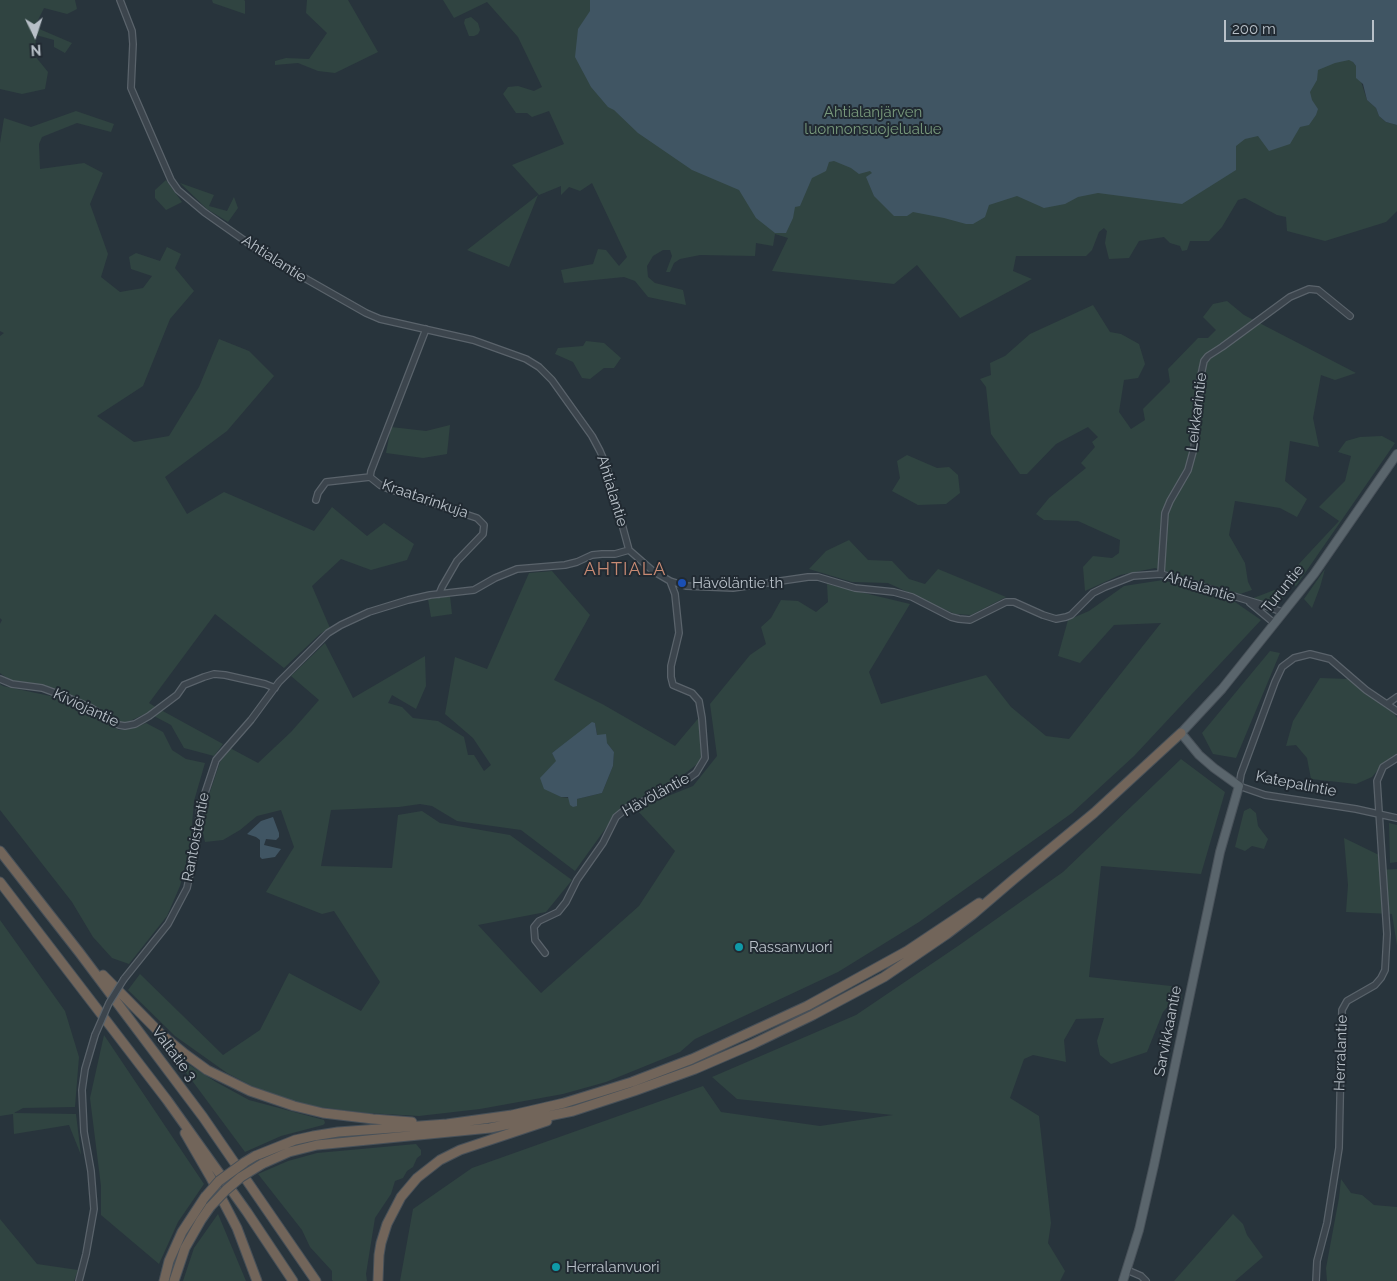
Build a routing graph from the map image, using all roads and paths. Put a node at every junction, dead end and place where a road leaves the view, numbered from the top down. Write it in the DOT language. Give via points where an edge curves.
graph roads {
  1 [pos="120,0"];
  2 [pos="1350,316"];
  3 [pos="426,330"];
  4 [pos="1397,454"];
  5 [pos="370,477"];
  6 [pos="316,500"];
  7 [pos="629,550"];
  8 [pos="1161,574"];
  9 [pos="670,581"];
  10 [pos="684,586"];
  11 [pos="439,594"];
  12 [pos="676,594"];
  13 [pos="1248,602"];
  14 [pos="1282,612"];
  15 [pos="1274,623"];
  16 [pos="0,678"];
  17 [pos="274,688"];
  18 [pos="1397,697"];
  19 [pos="1388,704"];
  20 [pos="1397,711"];
  21 [pos="1180,733"];
  22 [pos="1397,758"];
  23 [pos="1239,786"];
  24 [pos="1380,814"];
  25 [pos="1397,818"];
  26 [pos="0,851"];
  27 [pos="1014,878"];
  28 [pos="0,882"];
  29 [pos="79,952"];
  30 [pos="545,953"];
  31 [pos="167,1100"];
  32 [pos="573,1111"];
  33 [pos="447,1124"];
  34 [pos="1127,1270"];
  35 [pos="79,1281"];
  36 [pos="164,1281"];
  37 [pos="174,1281"];
  38 [pos="257,1281"];
  39 [pos="293,1281"];
  40 [pos="316,1281"];
  41 [pos="378,1281"];
  42 [pos="1123,1281"];
  43 [pos="1146,1281"];
  44 [pos="1316,1281"];
  1 -- 3 [label="street, Ahtialantie" via="132,31 131,88 178,190 204,212 295,273 366,313"];
  2 -- 8 [label="street, Leikkarintie" via="1318,290 1309,288 1290,297 1204,361 1194,448 1188,470 1165,513"];
  3 -- 5 [label="street, Kraatarinkuja"];
  3 -- 7 [label="street, Ahtialantie" via="473,340 526,359 552,380 600,451"];
  4 -- 14 [label="main road, Turuntie" via="1314,574"];
  5 -- 6 [label="street, Kraatarinkuja" via="326,482"];
  5 -- 11 [label="street, Kraatarinkuja" via="389,489 472,515 484,525 481,538 457,561"];
  7 -- 9 [label="street, Ahtialantie"];
  7 -- 11 [label="street, Rantoistentie" via="592,555 565,565 517,568 474,590"];
  8 -- 10 [label="street, Ahtialantie" via="1125,578 1092,594 1066,618 1043,615 1014,602 1006,602 970,620 959,619 912,597 855,588 818,577 732,588"];
  8 -- 13 [label="street, Ahtialantie"];
  9 -- 10 [label="street, Ahtialantie"];
  9 -- 12 [label="street, Hävöläntie"];
  10 -- 12 [label="street"];
  11 -- 17 [label="street, Rantoistentie" via="381,608 341,624"];
  12 -- 30 [label="street, Hävöläntie" via="679,632 671,678 673,685 692,692 699,701 705,758 696,773 685,781 627,808 616,817 566,902 558,912 534,927 535,940"];
  13 -- 14 [label="street, Ahtialantie"];
  13 -- 15 [label="street, Ahtialantie"];
  14 -- 15 [label="main road, Turuntie"];
  15 -- 21 [label="main road, Turuntie" via="1222,689"];
  16 -- 17 [label="street, Kiviojantie" via="12,684 42,688 64,696 125,726 149,716 177,695 184,685 204,676 225,675"];
  17 -- 35 [label="street, Rantoistentie, bridge" via="216,760 200,808 187,888 168,924 109,1003 95,1035 85,1069 82,1104 94,1209"];
  18 -- 19 [label="street"];
  19 -- 20 [label="street"];
  19 -- 23 [label="street" via="1330,659 1310,654 1287,661 1264,708"];
  21 -- 23 [label="main road, Katepalintie" via="1199,755"];
  21 -- 27 [label="highway" via="1094,813"];
  22 -- 24 [label="street, Herralantie" via="1383,767 1378,776"];
  23 -- 24 [label="street, Katepalintie" via="1272,796"];
  23 -- 34 [label="main road, Sarvikkaantie" via="1227,825 1154,1165"];
  24 -- 25 [label="street, Katepalintie"];
  24 -- 44 [label="street, Herralantie" via="1388,934 1386,970 1375,985 1347,1001 1342,1010 1339,1148"];
  26 -- 29 [label="highway, Valtatie 3"];
  27 -- 32 [label="highway" via="972,915 911,959 813,1015 695,1069"];
  27 -- 33 [label="highway" via="907,951 807,1006 692,1059 589,1096 512,1115"];
  28 -- 31 [label="highway"];
  29 -- 33 [label="highway" via="185,1054 207,1070 250,1091 323,1113"];
  29 -- 40 [label="highway, Valtatie 3" via="203,1117"];
  31 -- 38 [label="highway" via="237,1228"];
  31 -- 39 [label="highway"];
  32 -- 37 [label="highway, bridge" via="490,1128 317,1145 290,1152 262,1164 226,1190 201,1220 185,1248"];
  32 -- 41 [label="highway" via="455,1152 417,1178 401,1197 387,1224 380,1249"];
  33 -- 36 [label="highway, bridge" via="313,1136 255,1156 220,1181 191,1216 168,1261"];
  34 -- 42 [label="main road, Sarvikkaantie"];
  34 -- 43 [label="street"];
}
